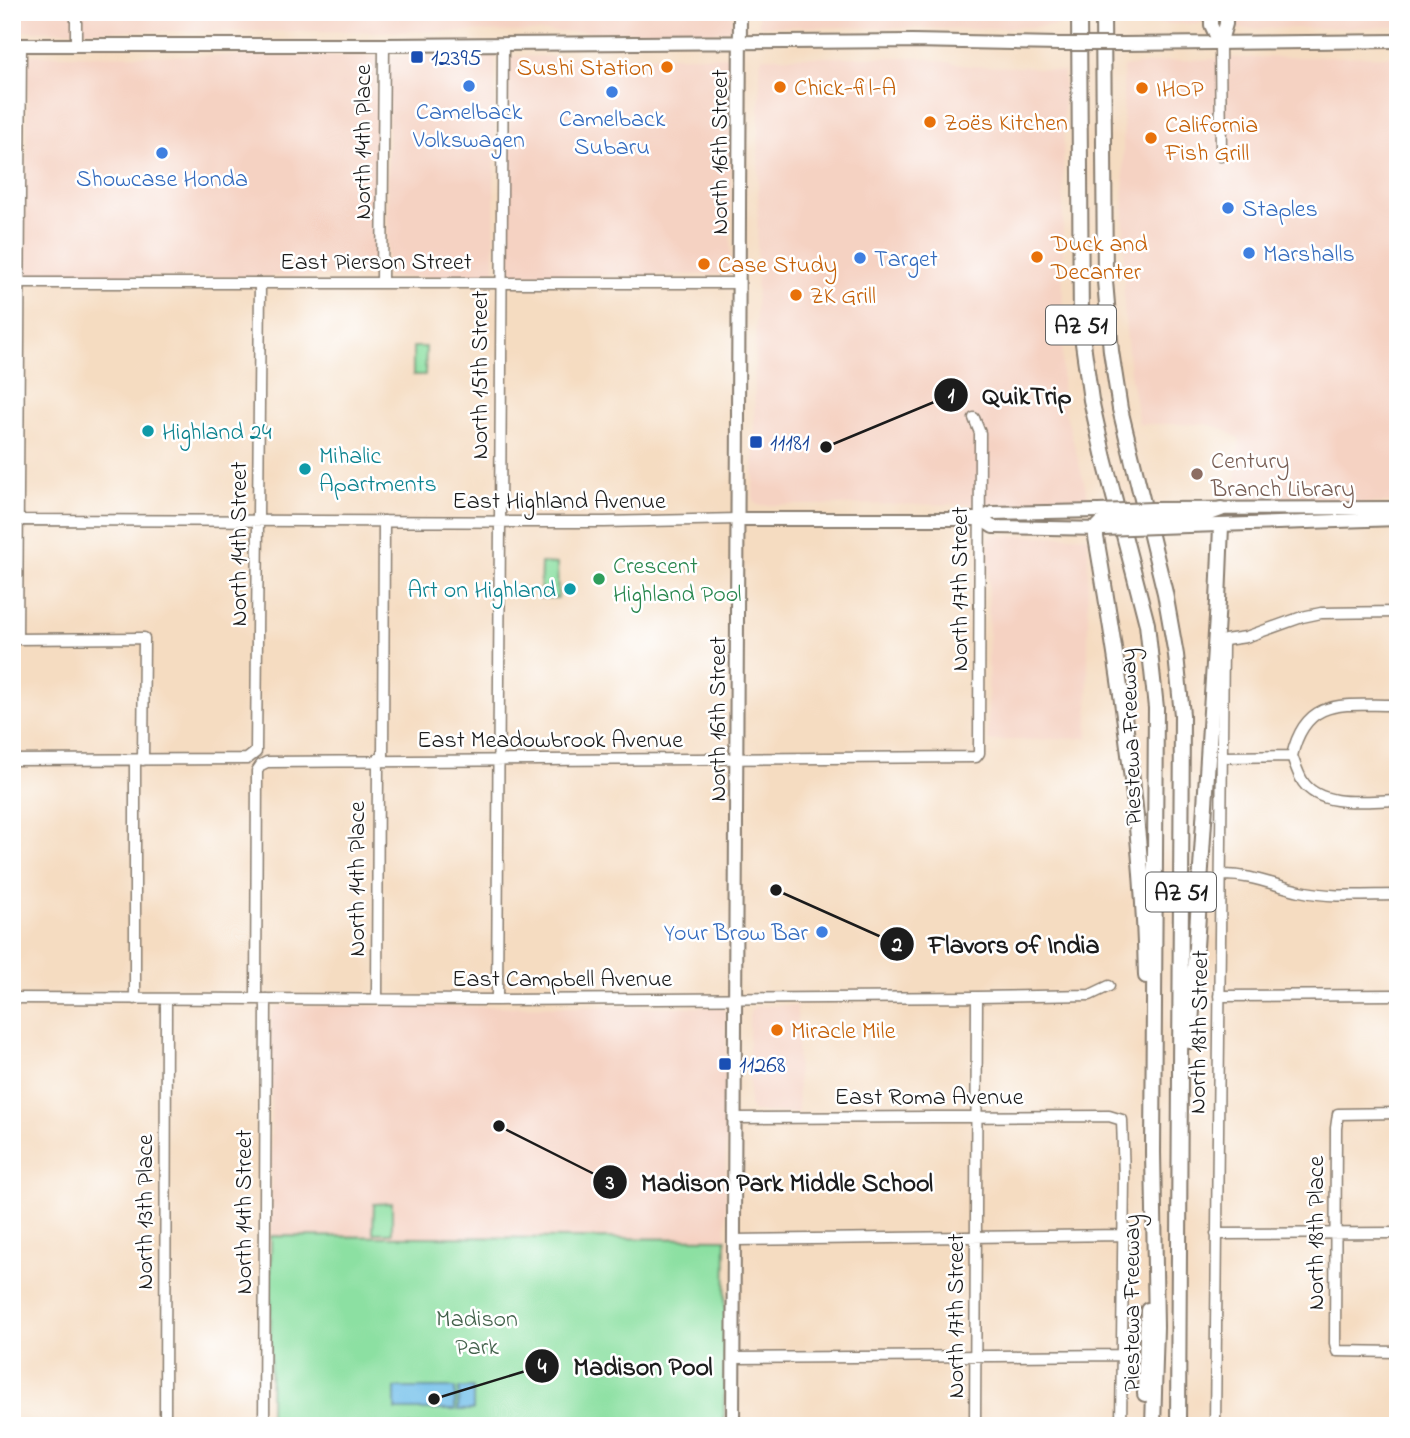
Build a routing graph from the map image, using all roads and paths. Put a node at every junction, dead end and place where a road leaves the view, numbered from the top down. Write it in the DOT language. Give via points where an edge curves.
graph roads {
  1 [pos="76,12"];
  2 [pos="740,12"];
  3 [pos="1079,12"];
  4 [pos="1103,12"];
  5 [pos="1211,12"];
  6 [pos="1226,12"];
  7 [pos="1398,41"];
  8 [pos="741,42"];
  9 [pos="503,44"];
  10 [pos="1220,44"];
  11 [pos="16,45"];
  12 [pos="76,45"];
  13 [pos="384,45"];
  14 [pos="1221,156"];
  15 [pos="382,282"];
  16 [pos="501,282"];
  17 [pos="15,283"];
  18 [pos="260,283"];
  19 [pos="739,283"];
  20 [pos="15,401"];
  21 [pos="974,418"];
  22 [pos="1398,508"];
  23 [pos="1221,509"];
  24 [pos="1155,518"];
  25 [pos="738,519"];
  26 [pos="980,519"];
  27 [pos="1398,519"];
  28 [pos="15,520"];
  29 [pos="259,521"];
  30 [pos="384,521"];
  31 [pos="500,521"];
  32 [pos="1100,523"];
  33 [pos="1221,526"];
  34 [pos="1398,612"];
  35 [pos="15,639"];
  36 [pos="1398,705"];
  37 [pos="1292,756"];
  38 [pos="1223,757"];
  39 [pos="974,758"];
  40 [pos="12,760"];
  41 [pos="139,760"];
  42 [pos="381,760"];
  43 [pos="499,760"];
  44 [pos="738,760"];
  45 [pos="257,771"];
  46 [pos="1398,800"];
  47 [pos="1221,875"];
  48 [pos="1398,895"];
  49 [pos="1109,986"];
  50 [pos="1398,995"];
  51 [pos="1219,996"];
  52 [pos="978,997"];
  53 [pos="12,998"];
  54 [pos="135,999"];
  55 [pos="166,999"];
  56 [pos="261,999"];
  57 [pos="377,999"];
  58 [pos="736,999"];
  59 [pos="497,1000"];
  60 [pos="1398,1113"];
  61 [pos="977,1116"];
  62 [pos="735,1118"];
  63 [pos="1153,1152"];
  64 [pos="1181,1154"];
  65 [pos="1336,1233"];
  66 [pos="1398,1233"];
  67 [pos="1216,1234"];
  68 [pos="1123,1235"];
  69 [pos="977,1236"];
  70 [pos="735,1240"];
  71 [pos="1153,1259"];
  72 [pos="1180,1262"];
  73 [pos="1398,1352"];
  74 [pos="1122,1355"];
  75 [pos="976,1357"];
  76 [pos="734,1358"];
  77 [pos="165,1426"];
  78 [pos="264,1426"];
  79 [pos="733,1426"];
  80 [pos="975,1426"];
  81 [pos="1121,1426"];
  82 [pos="1144,1426"];
  83 [pos="1153,1426"];
  84 [pos="1178,1426"];
  85 [pos="1188,1426"];
  86 [pos="1215,1426"];
  1 -- 12 [label="street"];
  2 -- 8 [label="main road, North 16th Street"];
  3 -- 63 [label="highway, Piestewa Freeway / AZ 51" via="1081,329 1091,400 1147,624 1156,708"];
  4 -- 64 [label="highway, Piestewa Freeway / AZ 51" via="1105,281 1111,351 1120,409 1167,605 1182,715"];
  5 -- 10 [label="main road"];
  6 -- 10 [label="main road"];
  7 -- 10 [label="main road"];
  8 -- 9 [label="main road"];
  8 -- 10 [label="main road, bridge"];
  8 -- 19 [label="main road, North 16th Street"];
  9 -- 13 [label="main road"];
  9 -- 16 [label="street, North 15th Street"];
  10 -- 14 [label="street"];
  11 -- 12 [label="main road"];
  11 -- 17 [label="street"];
  12 -- 13 [label="main road"];
  13 -- 15 [label="street, North 14th Place"];
  15 -- 16 [label="street, East Pierson Street"];
  15 -- 18 [label="street, East Pierson Street"];
  16 -- 19 [label="street, East Pierson Street"];
  16 -- 31 [label="street, North 15th Street"];
  17 -- 18 [label="street, East Pierson Street"];
  17 -- 20 [label="street"];
  18 -- 29 [label="street, North 14th Street"];
  19 -- 25 [label="main road, North 16th Street"];
  20 -- 28 [label="street"];
  21 -- 26 [label="street, North 17th Street" via="980,433"];
  22 -- 23 [label="main road"];
  23 -- 24 [label="highway" via="1199,517"];
  23 -- 33 [label="main road"];
  24 -- 32 [label="highway, bridge"];
  24 -- 33 [label="main road"];
  25 -- 26 [label="main road, East Highland Avenue"];
  25 -- 31 [label="street, East Highland Avenue"];
  25 -- 44 [label="main road, North 16th Street"];
  26 -- 32 [label="main road, East Highland Avenue" via="992,513"];
  26 -- 39 [label="street, North 17th Street" via="979,753"];
  27 -- 33 [label="main road"];
  28 -- 29 [label="street, East Highland Avenue"];
  28 -- 35 [label="street"];
  29 -- 30 [label="street, East Highland Avenue"];
  29 -- 41 [label="street, North 14th Street" via="257,747 252,757"];
  30 -- 31 [label="street, East Highland Avenue"];
  30 -- 42 [label="street, North 14th Place"];
  31 -- 43 [label="street, North 15th Street"];
  32 -- 63 [label="highway" via="1139,847 1146,1076"];
  33 -- 64 [label="highway"];
  34 -- 38 [label="street, North 18th Street" via="1321,613 1225,640"];
  35 -- 41 [label="street" via="144,638"];
  36 -- 37 [label="street" via="1323,709 1303,724"];
  37 -- 38 [label="street"];
  37 -- 46 [label="street" via="1303,782 1316,794 1334,800"];
  38 -- 47 [label="street, North 18th Street"];
  39 -- 44 [label="street, East Meadowbrook Avenue"];
  40 -- 41 [label="street"];
  41 -- 54 [label="street"];
  42 -- 43 [label="street, East Meadowbrook Avenue"];
  42 -- 45 [label="street, East Meadowbrook Avenue" via="272,761"];
  42 -- 57 [label="street, North 14th Place"];
  43 -- 44 [label="street, East Meadowbrook Avenue"];
  43 -- 59 [label="street, North 15th Street"];
  44 -- 58 [label="main road, North 16th Street"];
  45 -- 56 [label="street, North 14th Street"];
  47 -- 48 [label="street" via="1255,878 1301,892"];
  47 -- 51 [label="street, North 18th Street"];
  49 -- 52 [label="street, East Campbell Avenue" via="1090,995"];
  50 -- 51 [label="street"];
  51 -- 67 [label="street, North 18th Street"];
  52 -- 58 [label="street, East Campbell Avenue"];
  52 -- 61 [label="street, North 17th Street"];
  53 -- 54 [label="street, East Campbell Avenue"];
  54 -- 55 [label="street, East Campbell Avenue"];
  55 -- 56 [label="street, East Campbell Avenue"];
  55 -- 77 [label="street, North 13th Place"];
  56 -- 57 [label="street, East Campbell Avenue"];
  56 -- 78 [label="street, North 14th Street"];
  57 -- 59 [label="street, East Campbell Avenue"];
  58 -- 59 [label="street, East Campbell Avenue"];
  58 -- 62 [label="main road, North 16th Street"];
  60 -- 65 [label="street, North 18th Place" via="1338,1114"];
  61 -- 62 [label="street, East Roma Avenue"];
  61 -- 68 [label="street, East Roma Avenue" via="1109,1116 1122,1120"];
  61 -- 69 [label="street, North 17th Street"];
  62 -- 70 [label="main road, North 16th Street"];
  63 -- 71 [label="highway, Piestewa Freeway / AZ 51"];
  64 -- 72 [label="highway, Piestewa Freeway / AZ 51"];
  65 -- 66 [label="street"];
  65 -- 67 [label="street"];
  65 -- 73 [label="street, North 18th Place" via="1337,1351"];
  67 -- 86 [label="street, North 18th Street"];
  68 -- 69 [label="street"];
  68 -- 74 [label="street"];
  69 -- 70 [label="street"];
  69 -- 75 [label="street, North 17th Street"];
  70 -- 76 [label="main road, North 16th Street"];
  71 -- 82 [label="highway"];
  71 -- 83 [label="highway, Piestewa Freeway / AZ 51"];
  72 -- 84 [label="highway, Piestewa Freeway / AZ 51"];
  72 -- 85 [label="highway" via="1187,1326"];
  74 -- 75 [label="street"];
  74 -- 81 [label="street"];
  75 -- 76 [label="street"];
  75 -- 80 [label="street, North 17th Street"];
  76 -- 79 [label="main road, North 16th Street"];
}
